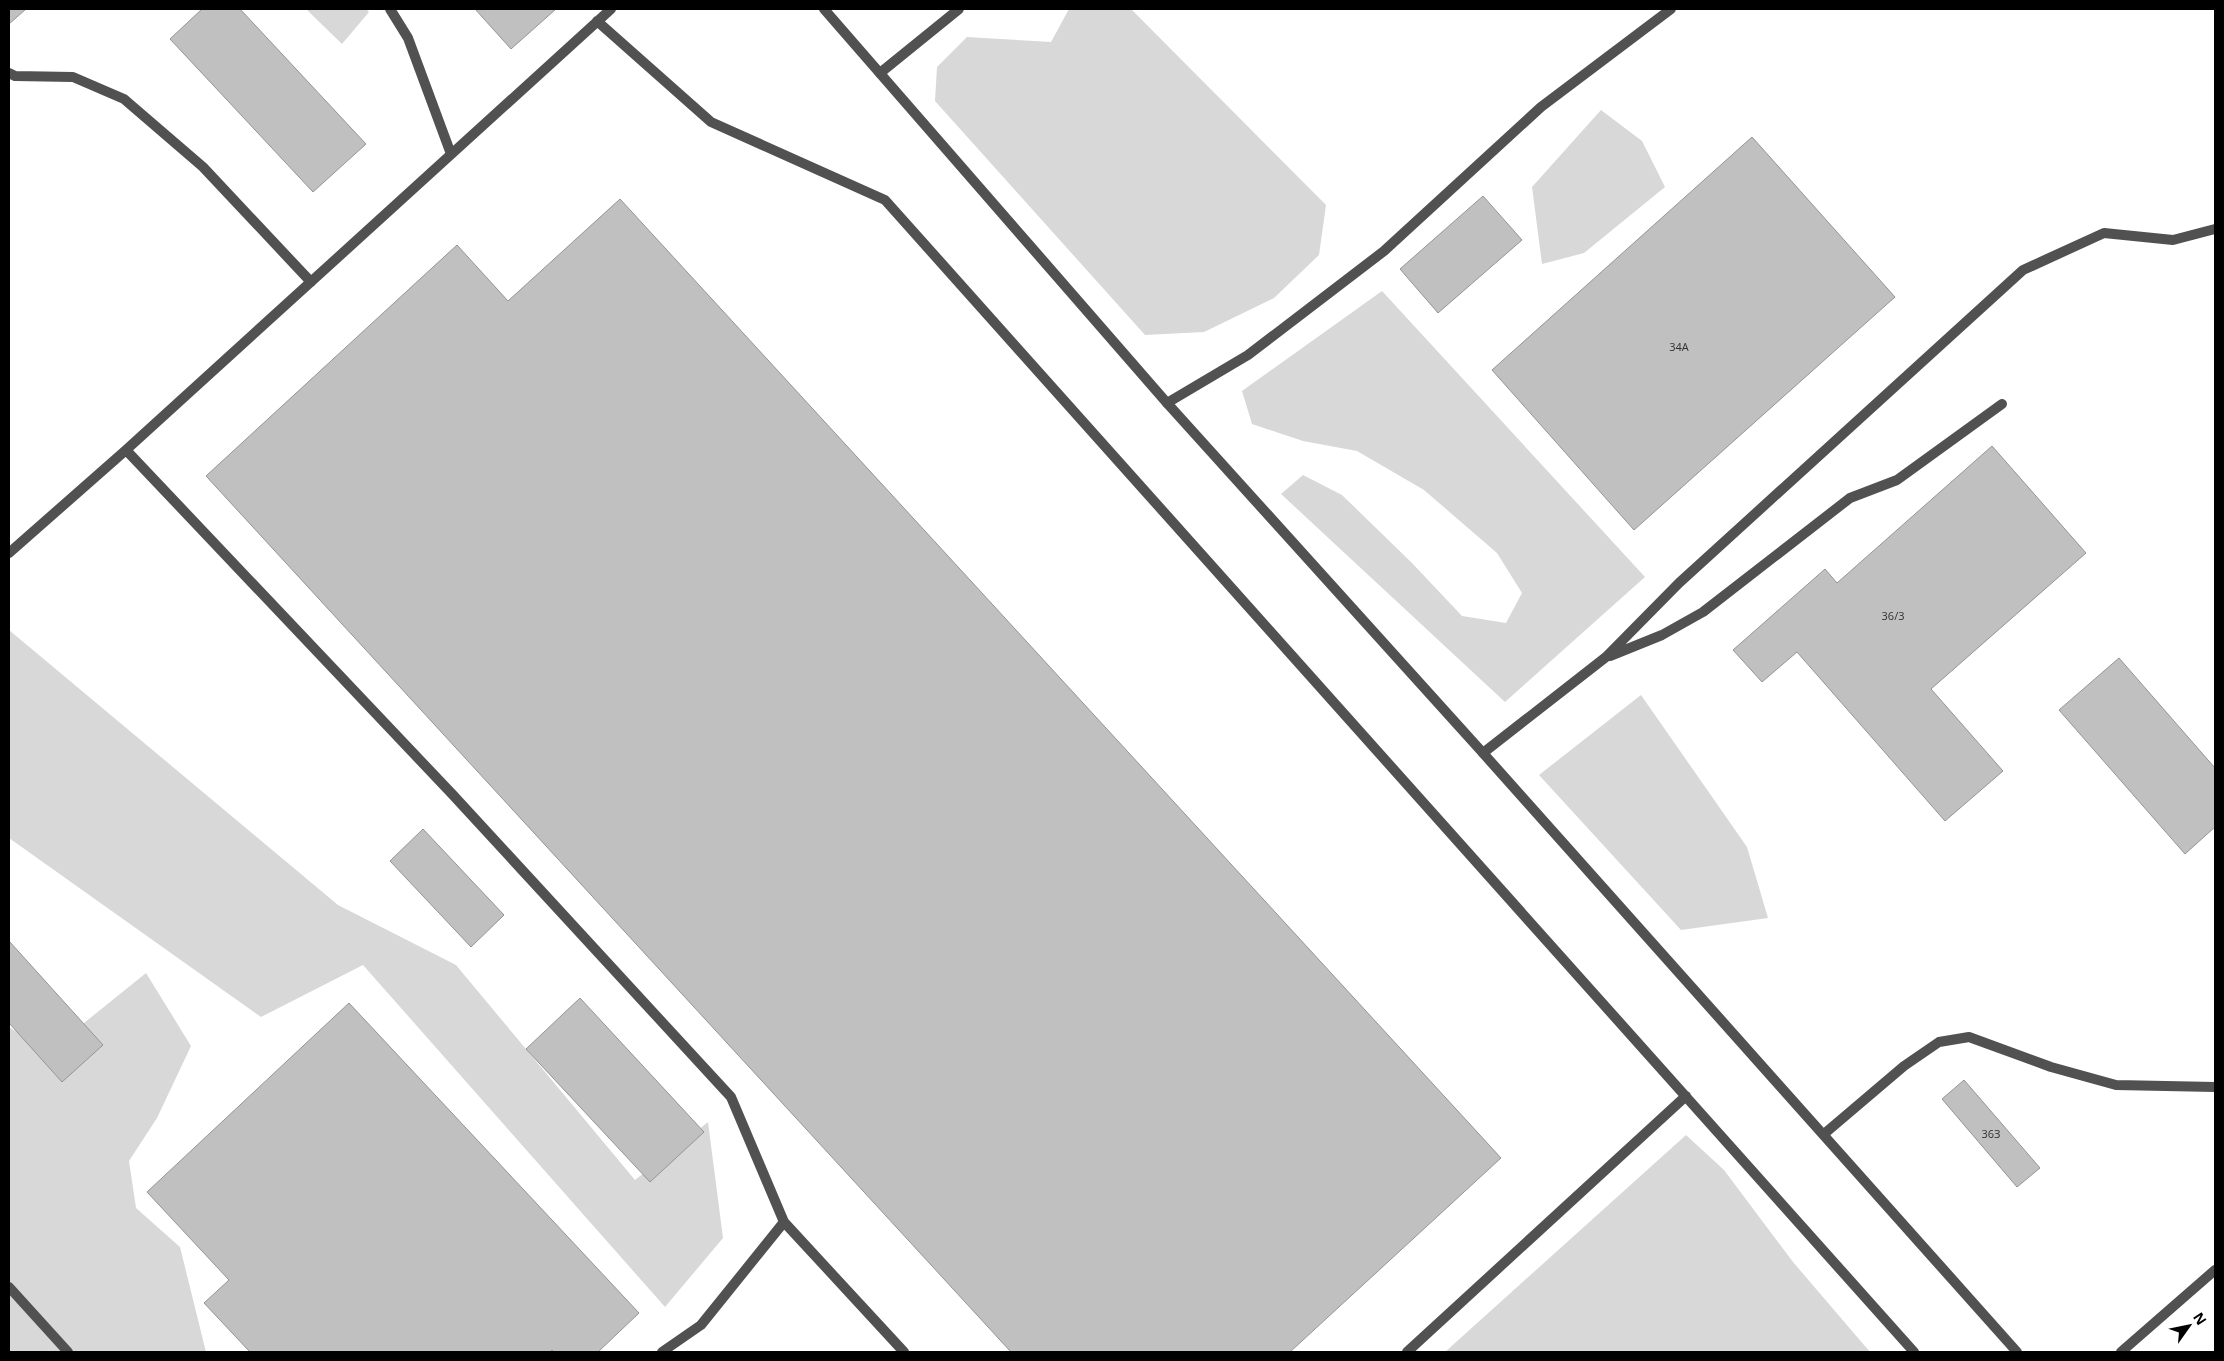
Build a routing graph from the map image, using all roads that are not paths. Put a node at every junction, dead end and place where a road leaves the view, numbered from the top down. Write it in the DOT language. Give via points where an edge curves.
graph roads {
  1 [pos="390,9"];
  2 [pos="611,9"];
  3 [pos="824,9"];
  4 [pos="959,9"];
  5 [pos="1671,9"];
  6 [pos="597,21"];
  7 [pos="9,73"];
  8 [pos="880,73"];
  9 [pos="451,154"];
  10 [pos="2215,229"];
  11 [pos="311,282"];
  12 [pos="1166,403"];
  13 [pos="2002,404"];
  14 [pos="126,450"];
  15 [pos="9,553"];
  16 [pos="1606,657"];
  17 [pos="1483,753"];
  18 [pos="2215,1087"];
  19 [pos="1686,1096"];
  20 [pos="1824,1134"];
  21 [pos="784,1222"];
  22 [pos="2215,1270"];
  23 [pos="9,1287"];
  24 [pos="68,1352"];
  25 [pos="662,1352"];
  26 [pos="904,1352"];
  27 [pos="1407,1352"];
  28 [pos="1914,1352"];
  29 [pos="2018,1352"];
  30 [pos="2121,1352"];
  1 -- 9 [label="street" via="408,38"];
  2 -- 6 [label="street"];
  3 -- 8 [label="street"];
  4 -- 8 [label="street"];
  5 -- 12 [label="street" via="1540,107 1384,251 1248,356"];
  6 -- 9 [label="street"];
  6 -- 19 [label="street" via="711,122 886,200"];
  7 -- 11 [label="street" via="15,76 73,77 124,98 203,166"];
  8 -- 12 [label="street"];
  9 -- 11 [label="street"];
  10 -- 16 [label="street" via="2173,240 2104,233 2024,270 1686,577"];
  11 -- 14 [label="street"];
  12 -- 17 [label="street"];
  13 -- 16 [label="street" via="1897,480 1850,498 1703,612 1662,635"];
  14 -- 15 [label="street"];
  14 -- 21 [label="street" via="453,795 732,1097"];
  16 -- 17 [label="street"];
  17 -- 20 [label="street"];
  18 -- 20 [label="street" via="2116,1085 2050,1067 1969,1037 1939,1042 1904,1066"];
  19 -- 27 [label="street"];
  19 -- 28 [label="street"];
  20 -- 29 [label="street"];
  21 -- 25 [label="street" via="701,1325"];
  21 -- 26 [label="street"];
  22 -- 30 [label="street"];
  23 -- 24 [label="street"];
}
